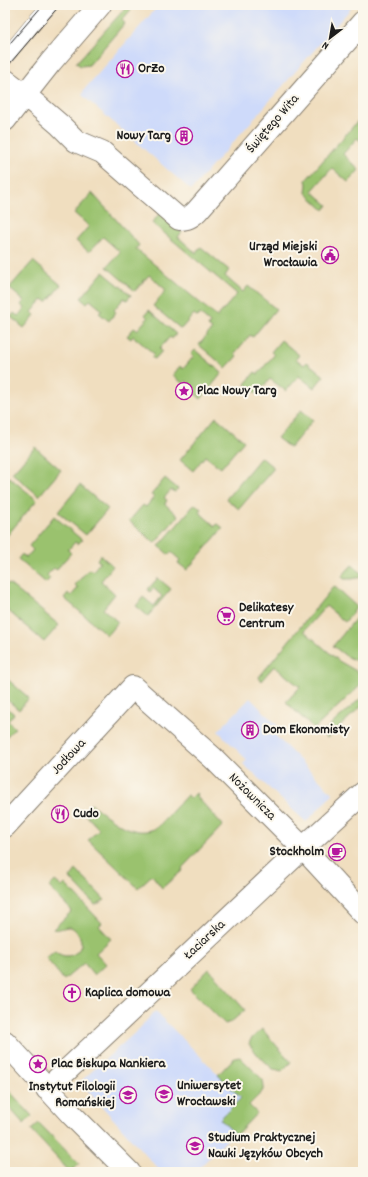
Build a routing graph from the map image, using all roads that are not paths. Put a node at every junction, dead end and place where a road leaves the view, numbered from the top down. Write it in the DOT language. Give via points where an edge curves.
graph roads {
  1 [pos="50,5"];
  2 [pos="100,5"];
  3 [pos="363,22"];
  4 [pos="5,58"];
  5 [pos="5,80"];
  6 [pos="25,95"];
  7 [pos="5,120"];
  8 [pos="133,687"];
  9 [pos="363,793"];
  10 [pos="5,826"];
  11 [pos="303,848"];
  12 [pos="363,913"];
  13 [pos="5,1042"];
  14 [pos="47,1089"];
  15 [pos="129,1172"];
  1 -- 4 [label="lane"];
  2 -- 6 [label="street"];
  3 -- 6 [label="street, Świętego Wita" via="192,216 184,219 179,219 102,152 76,141"];
  5 -- 6 [label="street"];
  6 -- 7 [label="street"];
  8 -- 10 [label="street, Jodłowa"];
  8 -- 11 [label="street, Nożownicza" via="213,758"];
  9 -- 11 [label="street, Łaciarska"];
  11 -- 12 [label="street, Nożownicza"];
  11 -- 14 [label="street, Łaciarska"];
  13 -- 14 [label="street"];
  14 -- 15 [label="street"];
}
